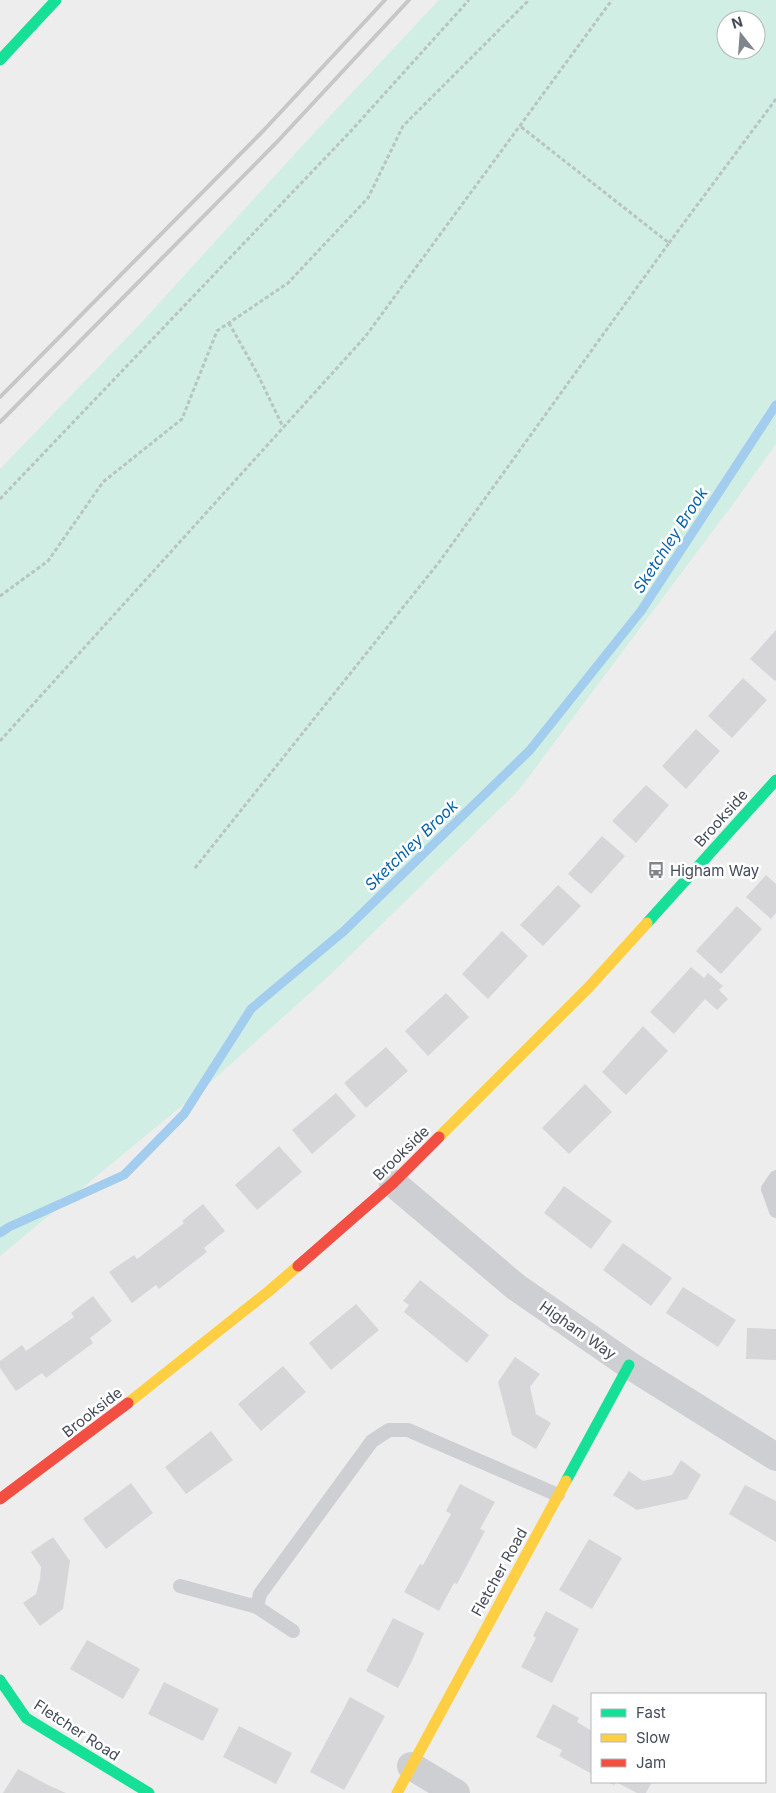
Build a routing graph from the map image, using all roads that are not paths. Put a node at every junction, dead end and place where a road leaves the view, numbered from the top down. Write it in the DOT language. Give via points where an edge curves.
graph roads {
  1 [pos="56,0"];
  2 [pos="0,60"];
  3 [pos="776,780"];
  4 [pos="776,1177"];
  5 [pos="393,1183"];
  6 [pos="776,1211"];
  7 [pos="629,1365"];
  8 [pos="776,1457"];
  9 [pos="558,1496"];
  10 [pos="0,1498"];
  11 [pos="180,1586"];
  12 [pos="257,1607"];
  13 [pos="293,1632"];
  14 [pos="0,1680"];
  15 [pos="411,1766"];
  16 [pos="149,1793"];
  17 [pos="397,1793"];
  18 [pos="456,1793"];
  1 -- 2 [label="street"];
  3 -- 5 [label="street, Brookside" via="589,988"];
  4 -- 6 [label="lane" via="768,1189"];
  5 -- 7 [label="street, Higham Way" via="516,1287"];
  5 -- 10 [label="street, Brookside" via="254,1303 94,1430"];
  7 -- 8 [label="street, Higham Way"];
  7 -- 9 [label="street, Fletcher Road"];
  9 -- 12 [label="lane" via="408,1430 389,1430 372,1441 260,1594"];
  9 -- 15 [label="street, Fletcher Road"];
  11 -- 12 [label="lane"];
  12 -- 13 [label="lane"];
  14 -- 16 [label="street, Fletcher Road" via="26,1718"];
  15 -- 17 [label="street, Fletcher Road"];
  15 -- 18 [label="street"];
}
